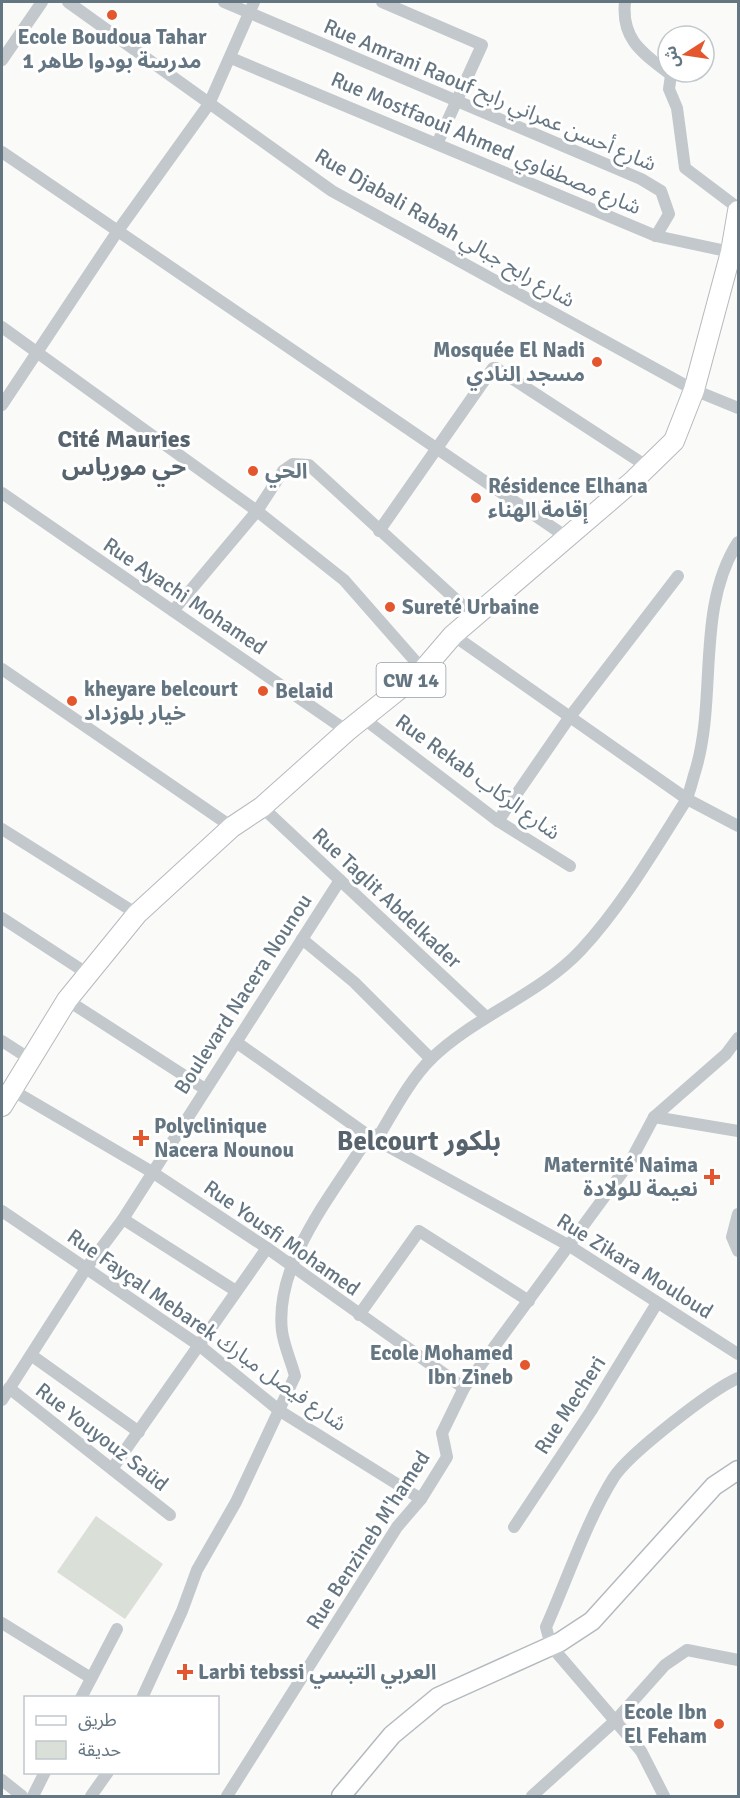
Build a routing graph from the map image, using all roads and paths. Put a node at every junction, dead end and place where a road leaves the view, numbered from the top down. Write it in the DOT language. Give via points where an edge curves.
graph roads {
  1 [pos="42,2"];
  2 [pos="68,2"];
  3 [pos="225,2"];
  4 [pos="382,2"];
  5 [pos="625,2"];
  6 [pos="251,7"];
  7 [pos="231,58"];
  8 [pos="2,60"];
  9 [pos="456,101"];
  10 [pos="209,104"];
  11 [pos="437,144"];
  12 [pos="2,152"];
  13 [pos="738,209"];
  14 [pos="117,232"];
  15 [pos="657,236"];
  16 [pos="731,252"];
  17 [pos="2,327"];
  18 [pos="37,353"];
  19 [pos="694,390"];
  20 [pos="2,405"];
  21 [pos="738,408"];
  22 [pos="439,448"];
  23 [pos="648,467"];
  24 [pos="2,494"];
  25 [pos="257,511"];
  26 [pos="379,531"];
  27 [pos="568,538"];
  28 [pos="738,542"];
  29 [pos="678,576"];
  30 [pos="173,611"];
  31 [pos="475,617"];
  32 [pos="453,635"];
  33 [pos="2,669"];
  34 [pos="423,670"];
  35 [pos="363,718"];
  36 [pos="569,718"];
  37 [pos="347,731"];
  38 [pos="687,799"];
  39 [pos="262,807"];
  40 [pos="498,821"];
  41 [pos="738,826"];
  42 [pos="232,827"];
  43 [pos="2,829"];
  44 [pos="570,866"];
  45 [pos="340,880"];
  46 [pos="137,915"];
  47 [pos="2,918"];
  48 [pos="302,939"];
  49 [pos="88,974"];
  50 [pos="67,1000"];
  51 [pos="486,1017"];
  52 [pos="738,1038"];
  53 [pos="2,1041"];
  54 [pos="236,1042"];
  55 [pos="30,1059"];
  56 [pos="431,1059"];
  57 [pos="205,1089"];
  58 [pos="7,1098"];
  59 [pos="654,1116"];
  60 [pos="738,1131"];
  61 [pos="369,1136"];
  62 [pos="152,1172"];
  63 [pos="2,1211"];
  64 [pos="738,1214"];
  65 [pos="123,1219"];
  66 [pos="568,1245"];
  67 [pos="267,1248"];
  68 [pos="738,1251"];
  69 [pos="292,1265"];
  70 [pos="87,1267"];
  71 [pos="236,1291"];
  72 [pos="529,1301"];
  73 [pos="657,1303"];
  74 [pos="359,1315"];
  75 [pos="200,1346"];
  76 [pos="738,1354"];
  77 [pos="31,1355"];
  78 [pos="738,1378"];
  79 [pos="9,1388"];
  80 [pos="464,1388"];
  81 [pos="2,1400"];
  82 [pos="280,1412"];
  83 [pos="139,1432"];
  84 [pos="112,1469"];
  85 [pos="738,1470"];
  86 [pos="421,1499"];
  87 [pos="170,1515"];
  88 [pos="514,1527"];
  89 [pos="2,1623"];
  90 [pos="117,1629"];
  91 [pos="551,1646"];
  92 [pos="738,1660"];
  93 [pos="91,1678"];
  94 [pos="82,1696"];
  95 [pos="143,1696"];
  96 [pos="615,1721"];
  97 [pos="44,1774"];
  98 [pos="107,1774"];
  99 [pos="2,1780"];
  100 [pos="22,1797"];
  101 [pos="33,1797"];
  102 [pos="92,1797"];
  103 [pos="227,1797"];
  104 [pos="341,1797"];
  105 [pos="532,1797"];
  106 [pos="664,1797"];
  1 -- 8 [label="street"];
  2 -- 10 [label="street, Rue Djabali Rabah شارع رابح جبالي"];
  3 -- 6 [label="street, Rue Amrani Raouf شارع أحسن عمراني رابح"];
  4 -- 9 [label="street" via="482,45"];
  5 -- 13 [label="street" via="626,32 633,44 671,75 669,89 677,108 686,168"];
  6 -- 7 [label="street"];
  6 -- 9 [label="street, Rue Amrani Raouf شارع أحسن عمراني رابح"];
  7 -- 10 [label="street"];
  7 -- 11 [label="street, Rue Mostfaoui Ahmed شارع مصطفاوي"];
  9 -- 11 [label="street"];
  9 -- 15 [label="street, Rue Amrani Raouf شارع أحسن عمراني رابح" via="661,190 669,214"];
  10 -- 14 [label="street"];
  10 -- 19 [label="street, Rue Djabali Rabah شارع رابح جبالي" via="333,191"];
  11 -- 15 [label="street, Rue Mostfaoui Ahmed شارع مصطفاوي"];
  12 -- 14 [label="street"];
  13 -- 16 [label="main road, CW 14"];
  14 -- 18 [label="street"];
  14 -- 22 [label="street"];
  15 -- 16 [label="street, Rue Mostfaoui Ahmed شارع مصطفاوي"];
  16 -- 19 [label="main road, CW 14"];
  17 -- 18 [label="street"];
  18 -- 20 [label="street"];
  18 -- 25 [label="street"];
  19 -- 21 [label="street, Rue Djabali Rabah شارع رابح جبالي"];
  19 -- 23 [label="main road, CW 14" via="674,441"];
  22 -- 23 [label="street" via="490,370 496,368"];
  22 -- 26 [label="street"];
  22 -- 27 [label="street"];
  23 -- 27 [label="main road, CW 14"];
  24 -- 30 [label="street, Rue Ayachi Mohamed"];
  25 -- 26 [label="street" via="283,471 302,463 309,465"];
  25 -- 30 [label="street"];
  25 -- 34 [label="street" via="344,580"];
  26 -- 31 [label="street"];
  27 -- 31 [label="main road, CW 14"];
  28 -- 38 [label="street" via="720,590 711,637 703,747"];
  29 -- 36 [label="street"];
  30 -- 37 [label="street, Rue Ayachi Mohamed"];
  31 -- 32 [label="main road, CW 14"];
  32 -- 34 [label="main road, CW 14"];
  32 -- 36 [label="street"];
  33 -- 42 [label="street"];
  34 -- 35 [label="main road, CW 14"];
  35 -- 37 [label="main road, CW 14"];
  35 -- 40 [label="street, Rue Rekab شارع الركاب"];
  36 -- 38 [label="street"];
  36 -- 40 [label="street"];
  37 -- 39 [label="main road, CW 14"];
  38 -- 41 [label="street"];
  38 -- 51 [label="street" via="581,951 552,975"];
  39 -- 42 [label="main road, CW 14"];
  39 -- 45 [label="street, Rue Taglit Abdelkader"];
  40 -- 44 [label="street, Rue Rekab شارع الركاب"];
  42 -- 46 [label="main road, CW 14"];
  43 -- 46 [label="street"];
  45 -- 48 [label="street, Boulevard Nacera Nounou"];
  45 -- 51 [label="street, Rue Taglit Abdelkader"];
  46 -- 49 [label="main road, CW 14"];
  47 -- 49 [label="street"];
  48 -- 54 [label="street, Boulevard Nacera Nounou"];
  48 -- 56 [label="street" via="354,982"];
  49 -- 50 [label="main road, CW 14"];
  50 -- 55 [label="main road, CW 14"];
  50 -- 57 [label="street"];
  51 -- 56 [label="street"];
  52 -- 59 [label="street" via="726,1054"];
  53 -- 55 [label="street"];
  54 -- 57 [label="street, Boulevard Nacera Nounou"];
  54 -- 61 [label="street, Rue Zikara Mouloud"];
  55 -- 58 [label="main road, CW 14"];
  56 -- 61 [label="street" via="380,1134"];
  57 -- 62 [label="street, Boulevard Nacera Nounou"];
  58 -- 62 [label="street, Rue Yousfi Mohamed"];
  59 -- 60 [label="street"];
  59 -- 66 [label="street, Rue Benzineb M'hamed" via="630,1162"];
  61 -- 66 [label="street, Rue Zikara Mouloud"];
  61 -- 69 [label="street"];
  62 -- 65 [label="street, Boulevard Nacera Nounou"];
  62 -- 67 [label="street, Rue Yousfi Mohamed"];
  63 -- 70 [label="street, Rue Fayçal Mebarek شارع فيصل مبارك"];
  64 -- 68 [label="street" via="732,1237"];
  65 -- 70 [label="street, Boulevard Nacera Nounou"];
  65 -- 71 [label="street"];
  66 -- 72 [label="street, Rue Benzineb M'hamed"];
  66 -- 73 [label="street, Rue Zikara Mouloud"];
  67 -- 69 [label="street, Rue Yousfi Mohamed"];
  67 -- 71 [label="street"];
  69 -- 74 [label="street, Rue Yousfi Mohamed"];
  69 -- 82 [label="street" via="283,1300 282,1331 295,1376"];
  70 -- 75 [label="street, Rue Fayçal Mebarek شارع فيصل مبارك"];
  70 -- 77 [label="street, Boulevard Nacera Nounou"];
  71 -- 75 [label="street"];
  72 -- 74 [label="street" via="418,1231"];
  72 -- 80 [label="street, Rue Benzineb M'hamed"];
  73 -- 76 [label="street, Rue Zikara Mouloud"];
  73 -- 88 [label="street, Rue Mecheri"];
  74 -- 80 [label="street, Rue Yousfi Mohamed"];
  75 -- 82 [label="street, Rue Fayçal Mebarek شارع فيصل مبارك"];
  75 -- 83 [label="street"];
  77 -- 79 [label="street, Boulevard Nacera Nounou"];
  77 -- 83 [label="street"];
  78 -- 91 [label="street" via="684,1415 615,1476 546,1627"];
  79 -- 81 [label="street, Boulevard Nacera Nounou"];
  79 -- 84 [label="street, Rue Youyouz Saüd"];
  80 -- 86 [label="street, Rue Benzineb M'hamed" via="442,1433 447,1457"];
  82 -- 86 [label="street, Rue Fayçal Mebarek شارع فيصل مبارك"];
  82 -- 95 [label="street" via="197,1570"];
  83 -- 84 [label="street"];
  84 -- 87 [label="street, Rue Youyouz Saüd"];
  85 -- 91 [label="street" via="714,1486 592,1621"];
  86 -- 103 [label="street, Rue Benzineb M'hamed" via="397,1527"];
  89 -- 93 [label="street"];
  90 -- 93 [label="street"];
  91 -- 96 [label="street"];
  91 -- 104 [label="street" via="438,1697 392,1735"];
  92 -- 96 [label="street" via="687,1650 665,1665"];
  93 -- 94 [label="street"];
  96 -- 105 [label="street"];
  96 -- 106 [label="street" via="641,1751"];
  97 -- 101 [label="street"];
  98 -- 102 [label="street"];
  99 -- 100 [label="street"];
}
